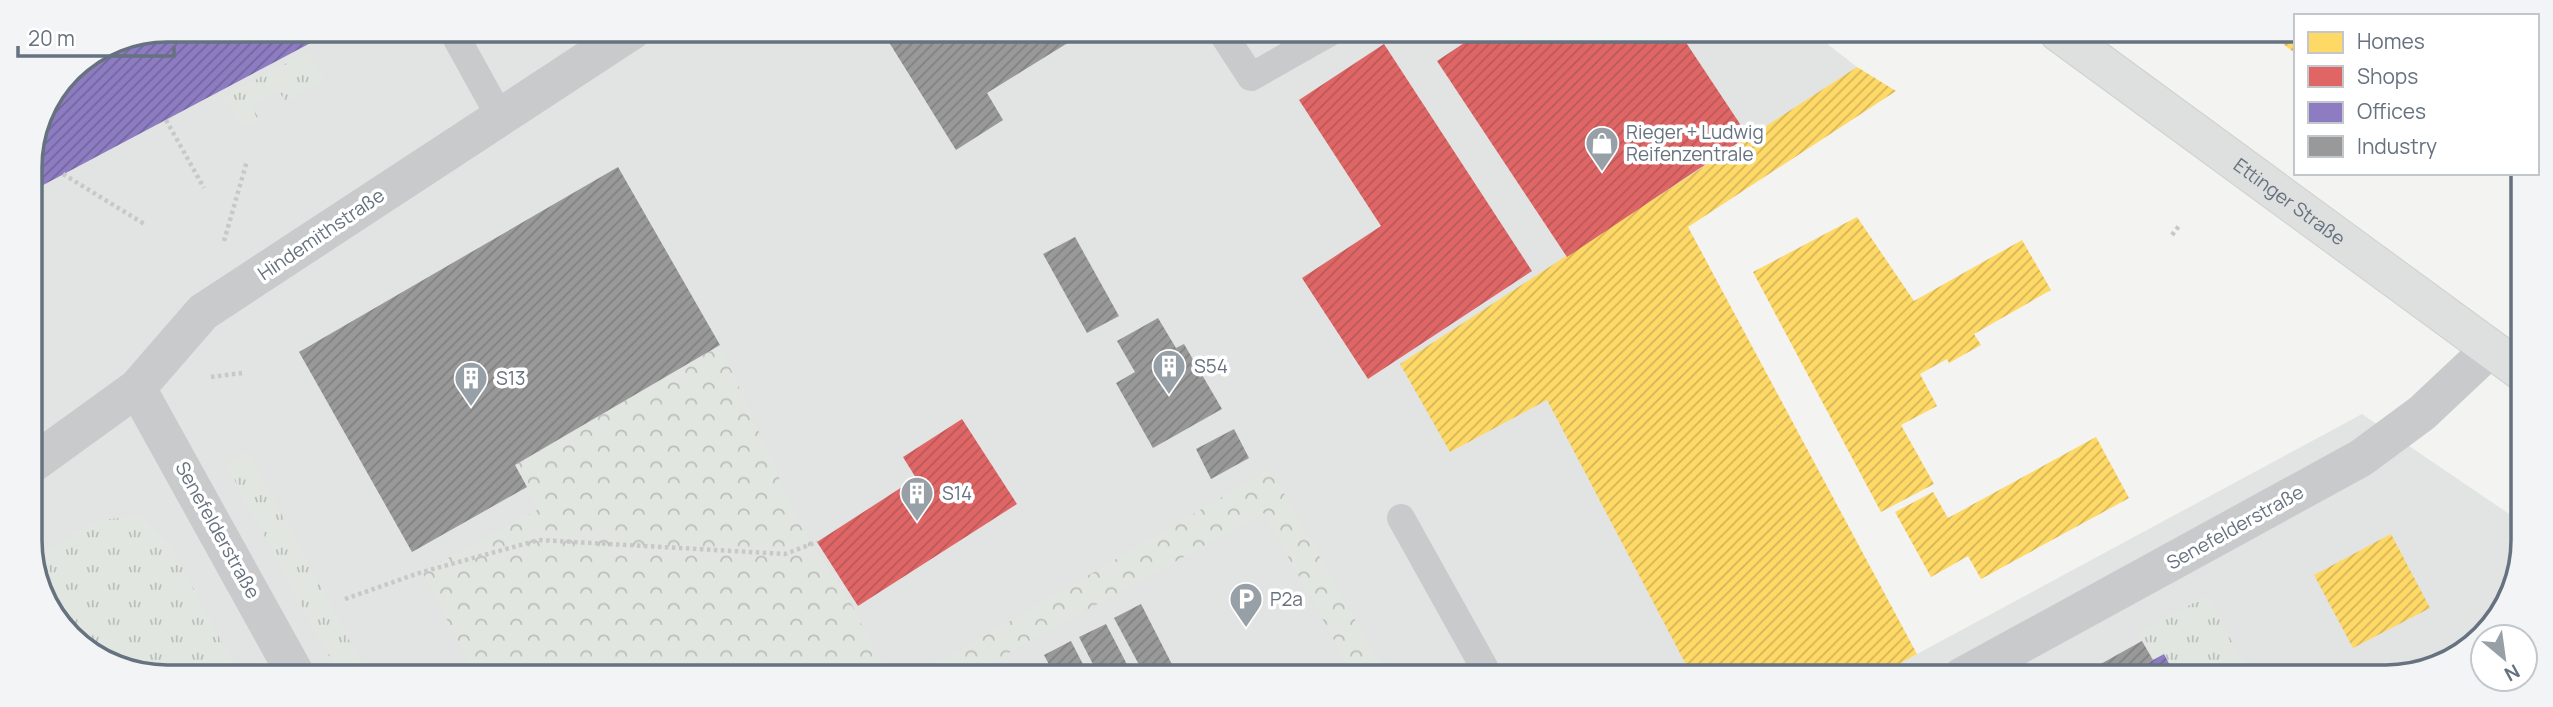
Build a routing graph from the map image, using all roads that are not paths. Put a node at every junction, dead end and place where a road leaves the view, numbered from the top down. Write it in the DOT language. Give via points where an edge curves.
graph roads {
  1 [pos="459,42"];
  2 [pos="614,42"];
  3 [pos="1228,42"];
  4 [pos="1313,42"];
  5 [pos="2072,42"];
  6 [pos="499,115"];
  7 [pos="2489,350"];
  8 [pos="2511,364"];
  9 [pos="137,388"];
  10 [pos="42,457"];
  11 [pos="1401,519"];
  12 [pos="290,665"];
  13 [pos="1483,665"];
  14 [pos="1991,665"];
  1 -- 6 [label="lane"];
  2 -- 6 [label="street, Hindemithstraße"];
  3 -- 4 [label="lane" via="1251,78"];
  5 -- 7 [label="main road, Ettinger Straße"];
  6 -- 9 [label="street, Hindemithstraße" via="203,312"];
  7 -- 8 [label="main road, Ettinger Straße"];
  7 -- 14 [label="street, Senefelderstraße" via="2422,414 2361,458"];
  9 -- 10 [label="street, Hindemithstraße"];
  9 -- 12 [label="street, Senefelderstraße"];
  11 -- 13 [label="lane"];
}
